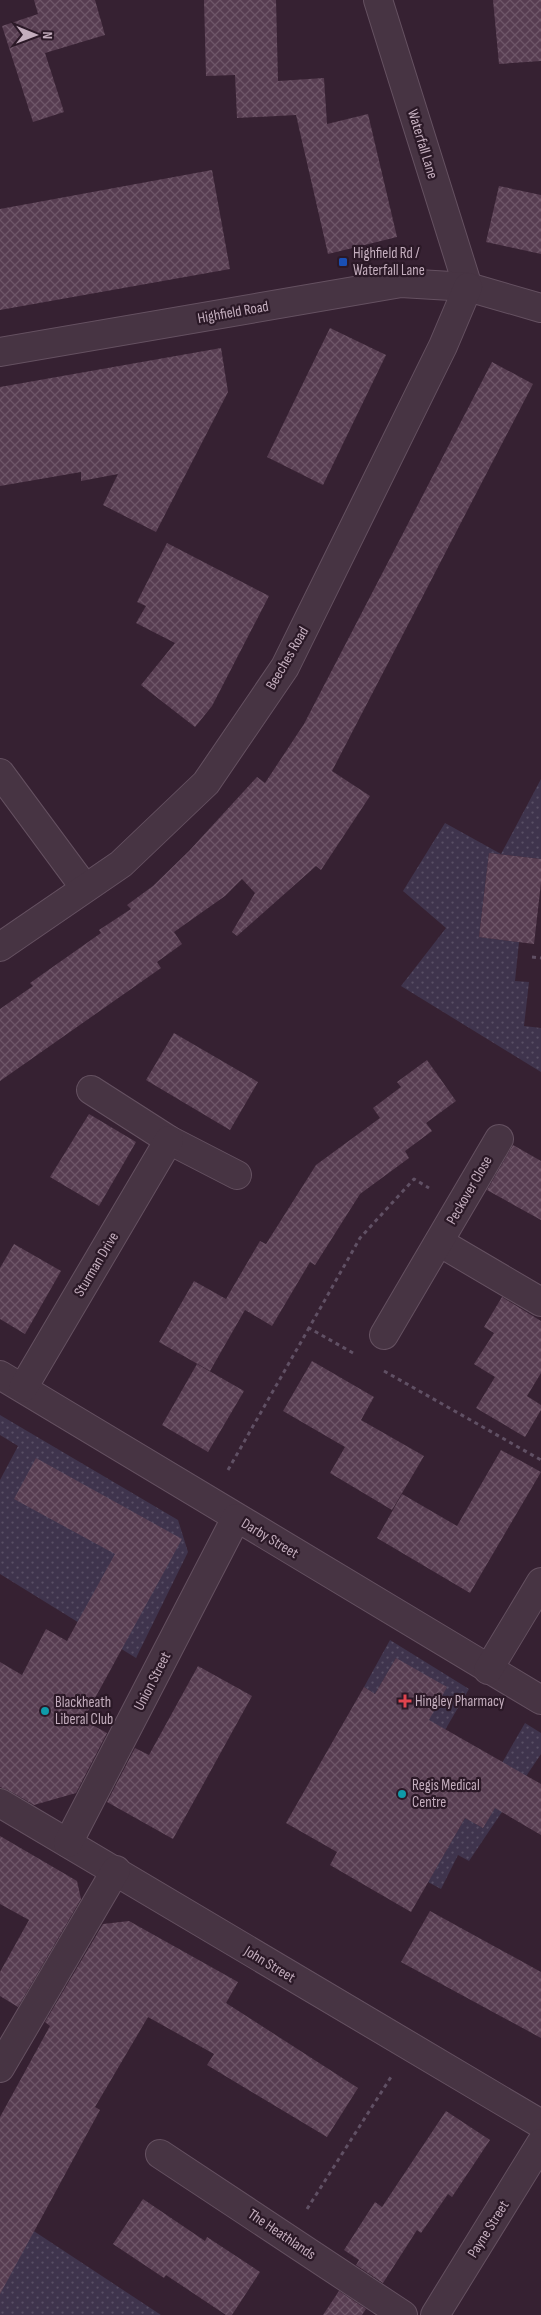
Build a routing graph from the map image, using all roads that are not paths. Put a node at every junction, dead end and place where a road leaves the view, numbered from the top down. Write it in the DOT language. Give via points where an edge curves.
graph roads {
  1 [pos="378,0"];
  2 [pos="468,287"];
  3 [pos="541,308"];
  4 [pos="0,352"];
  5 [pos="0,773"];
  6 [pos="85,888"];
  7 [pos="0,947"];
  8 [pos="91,1090"];
  9 [pos="499,1139"];
  10 [pos="169,1140"];
  11 [pos="237,1175"];
  12 [pos="439,1242"];
  13 [pos="541,1302"];
  14 [pos="384,1335"];
  15 [pos="11,1382"];
  16 [pos="236,1518"];
  17 [pos="541,1582"];
  18 [pos="488,1670"];
  19 [pos="541,1700"];
  20 [pos="0,1803"];
  21 [pos="68,1844"];
  22 [pos="116,1870"];
  23 [pos="0,2068"];
  24 [pos="541,2124"];
  25 [pos="541,2143"];
  26 [pos="160,2154"];
  27 [pos="403,2315"];
  28 [pos="435,2315"];
  1 -- 2 [label="street, Waterfall Lane"];
  2 -- 3 [label="street, Highfield Road"];
  2 -- 4 [label="street, Highfield Road" via="401,283"];
  2 -- 6 [label="street, Beeches Road" via="443,346 285,667 206,783 121,864"];
  5 -- 6 [label="street"];
  6 -- 7 [label="street, Beeches Road"];
  8 -- 10 [label="street"];
  9 -- 12 [label="street, Peckover Close"];
  10 -- 11 [label="street"];
  10 -- 15 [label="street, Sturman Drive"];
  12 -- 13 [label="street, Peckover Close"];
  12 -- 14 [label="street, Peckover Close"];
  15 -- 16 [label="street, Darby Street"];
  16 -- 18 [label="street, Darby Street"];
  16 -- 21 [label="street, Union Street"];
  17 -- 18 [label="street"];
  18 -- 19 [label="street, Darby Street"];
  20 -- 21 [label="street, John Street"];
  21 -- 22 [label="street, John Street"];
  22 -- 23 [label="street"];
  22 -- 24 [label="street, John Street"];
  25 -- 28 [label="street, Payne Street"];
  26 -- 27 [label="street, The Heathlands"];
}
